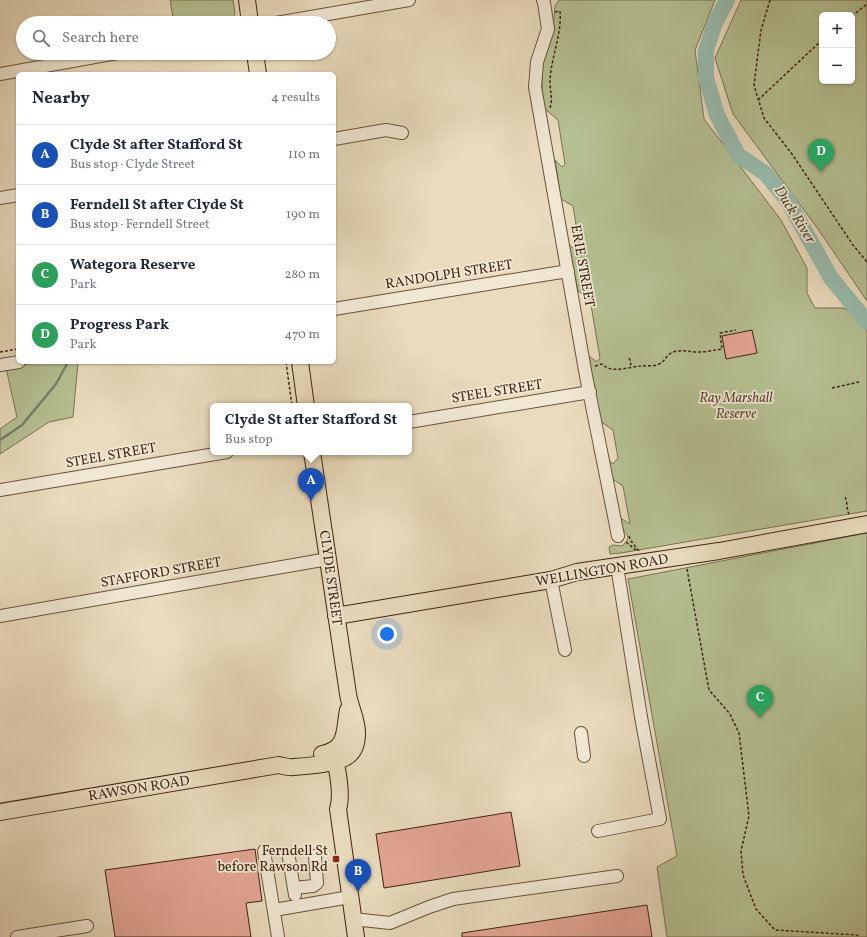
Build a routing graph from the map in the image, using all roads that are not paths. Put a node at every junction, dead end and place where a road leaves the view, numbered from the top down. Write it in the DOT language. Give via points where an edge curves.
graph roads {
  1 [pos="247,0"];
  2 [pos="409,0"];
  3 [pos="546,4"];
  4 [pos="249,16"];
  5 [pos="316,16"];
  6 [pos="78,60"];
  7 [pos="255,60"];
  8 [pos="258,72"];
  9 [pos="0,74"];
  10 [pos="402,133"];
  11 [pos="336,139"];
  12 [pos="16,195"];
  13 [pos="0,198"];
  14 [pos="568,271"];
  15 [pos="336,309"];
  16 [pos="16,362"];
  17 [pos="300,364"];
  18 [pos="0,365"];
  19 [pos="590,392"];
  20 [pos="306,403"];
  21 [pos="412,422"];
  22 [pos="210,455"];
  23 [pos="312,455"];
  24 [pos="0,490"];
  25 [pos="867,524"];
  26 [pos="618,536"];
  27 [pos="328,559"];
  28 [pos="617,566"];
  29 [pos="551,580"];
  30 [pos="0,616"];
  31 [pos="336,616"];
  32 [pos="565,650"];
  33 [pos="581,733"];
  34 [pos="584,756"];
  35 [pos="330,757"];
  36 [pos="0,812"];
  37 [pos="598,831"];
  38 [pos="264,851"];
  39 [pos="314,856"];
  40 [pos="289,858"];
  41 [pos="617,876"];
  42 [pos="294,888"];
  43 [pos="350,897"];
  44 [pos="297,906"];
  45 [pos="274,910"];
  46 [pos="353,919"];
  47 [pos="87,926"];
  48 [pos="17,937"];
  49 [pos="278,937"];
  50 [pos="356,937"];
  1 -- 4 [label="main road"];
  2 -- 5 [label="street"];
  3 -- 14 [label="street, ERIE STREET" via="548,28 537,62 535,87"];
  6 -- 9 [label="street"];
  7 -- 8 [label="main road"];
  10 -- 11 [label="street" via="386,130"];
  12 -- 13 [label="street"];
  14 -- 15 [label="street, RANDOLPH STREET"];
  14 -- 19 [label="street, ERIE STREET"];
  16 -- 18 [label="street"];
  17 -- 20 [label="main road"];
  19 -- 21 [label="street, STEEL STREET"];
  19 -- 26 [label="street, ERIE STREET"];
  22 -- 24 [label="street, STEEL STREET"];
  23 -- 27 [label="main road, CLYDE STREET"];
  25 -- 28 [label="main road, WELLINGTON ROAD" via="719,551"];
  27 -- 30 [label="street, STAFFORD STREET"];
  27 -- 31 [label="main road, CLYDE STREET"];
  28 -- 29 [label="main road, WELLINGTON ROAD" via="577,572"];
  28 -- 37 [label="street" via="660,819"];
  29 -- 31 [label="main road, WELLINGTON ROAD"];
  29 -- 32 [label="street"];
  31 -- 35 [label="main road, CLYDE STREET" via="350,704 344,739"];
  33 -- 34 [label="street"];
  35 -- 36 [label="main road, RAWSON ROAD" via="290,759 279,766"];
  35 -- 43 [label="main road" via="332,802 338,809"];
  38 -- 45 [label="street"];
  39 -- 42 [label="street" via="317,883 313,886"];
  40 -- 42 [label="street"];
  41 -- 46 [label="street" via="454,899 390,922"];
  42 -- 44 [label="street"];
  43 -- 44 [label="street"];
  43 -- 46 [label="main road"];
  44 -- 45 [label="street"];
  45 -- 49 [label="street"];
  46 -- 50 [label="main road"];
  47 -- 48 [label="street"];
}
